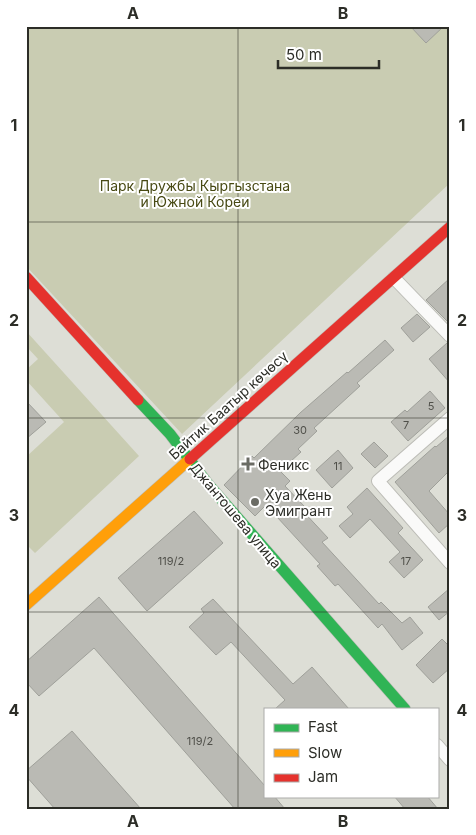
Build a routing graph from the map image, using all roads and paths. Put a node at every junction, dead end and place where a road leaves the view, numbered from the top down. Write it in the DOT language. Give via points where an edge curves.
graph roads {
  1 [pos="450,227"];
  2 [pos="26,277"];
  3 [pos="394,278"];
  4 [pos="450,336"];
  5 [pos="450,418"];
  6 [pos="190,460"];
  7 [pos="450,563"];
  8 [pos="26,605"];
  9 [pos="404,708"];
  1 -- 3 [label="street, Байтик Баатыр көчөсү"];
  2 -- 6 [label="street, Джантошева улица"];
  3 -- 4 [label="street"];
  3 -- 6 [label="street, Байтик Баатыр көчөсү"];
  5 -- 7 [label="street" via="378,481"];
  6 -- 8 [label="street, Байтик Баатыр көчөсү"];
  6 -- 9 [label="street, Джантошева улица"];
}
